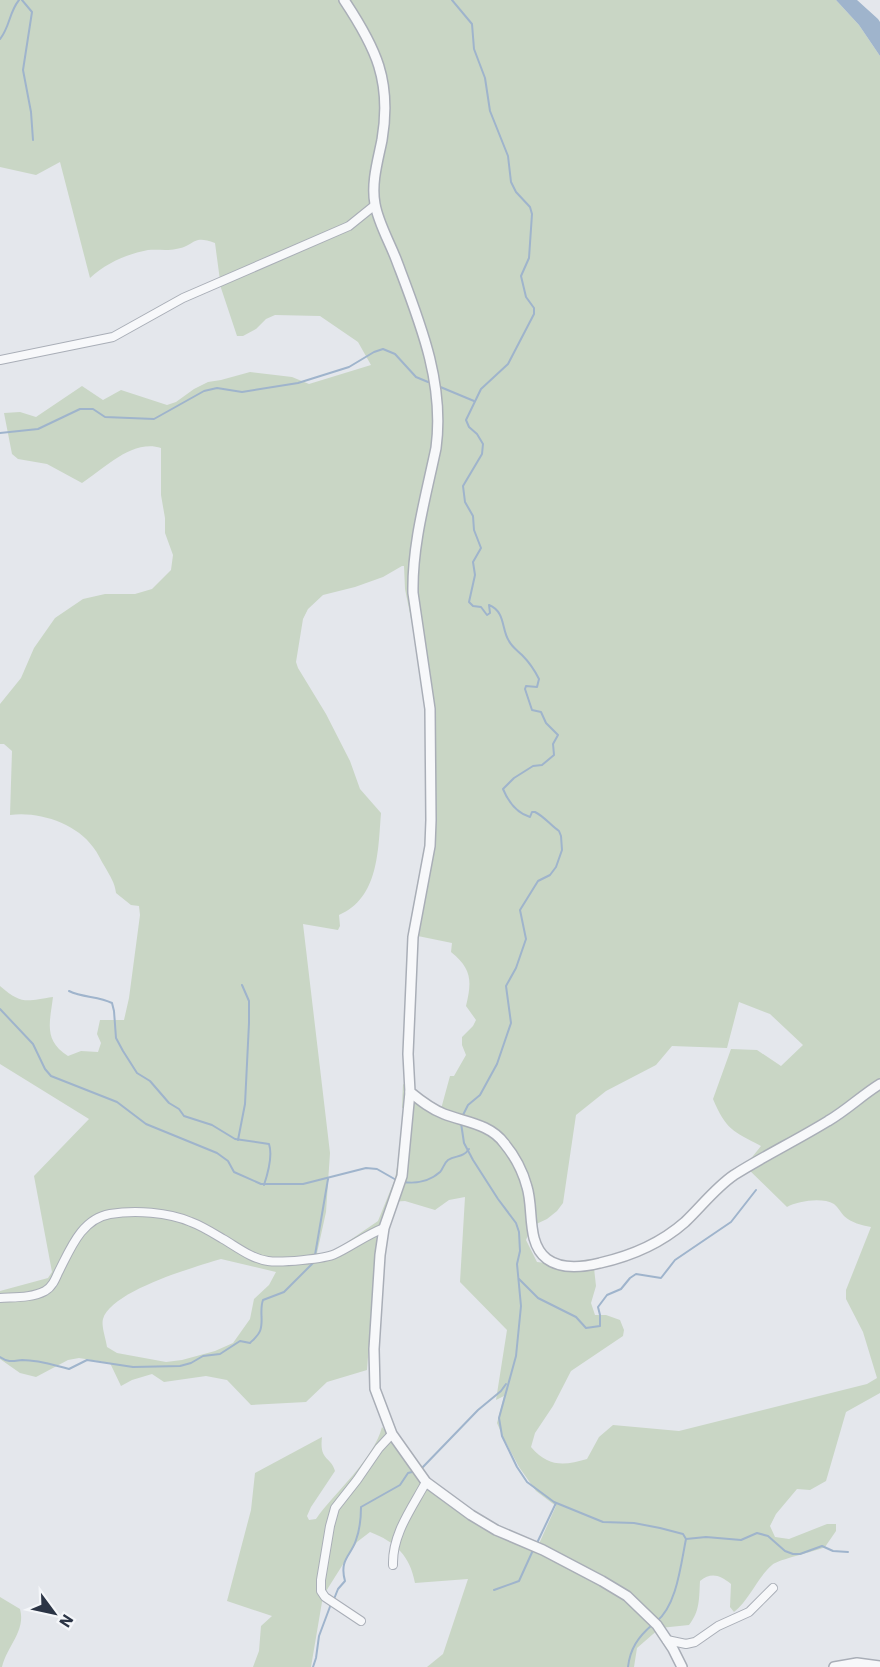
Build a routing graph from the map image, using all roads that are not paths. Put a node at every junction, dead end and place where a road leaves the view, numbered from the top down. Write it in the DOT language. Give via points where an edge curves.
graph roads {
  1 [pos="344,0"];
  2 [pos="375,205"];
  3 [pos="0,360"];
  4 [pos="880,1084"];
  5 [pos="410,1092"];
  6 [pos="384,1228"];
  7 [pos="0,1298"];
  8 [pos="392,1434"];
  9 [pos="426,1482"];
  10 [pos="393,1565"];
  11 [pos="773,1588"];
  12 [pos="361,1621"];
  13 [pos="667,1640"];
  14 [pos="880,1666"];
  15 [pos="682,1667"];
  16 [pos="834,1667"];
  1 -- 2 [label="street" via="374,50 383,79 385,114"];
  2 -- 3 [label="street" via="349,226 183,298 113,337"];
  2 -- 5 [label="street" via="431,360 438,414 436,448 413,575 430,709 431,834 413,937"];
  4 -- 5 [label="street" via="830,1120 726,1181 665,1238 632,1254 590,1266 552,1262 539,1249 527,1187 504,1142 485,1128 429,1106"];
  5 -- 6 [label="street" via="402,1176"];
  6 -- 7 [label="street" via="327,1257 269,1262 182,1218 111,1214 94,1219 85,1227 46,1290"];
  6 -- 8 [label="street" via="374,1377 377,1397"];
  8 -- 9 [label="street"];
  8 -- 12 [label="street" via="335,1508 321,1580 325,1597"];
  9 -- 10 [label="street" via="397,1536"];
  9 -- 13 [label="street" via="488,1526 619,1590 649,1616"];
  11 -- 13 [label="street" via="749,1612 695,1642"];
  13 -- 15 [label="street"];
  14 -- 16 [label="street"];
}
